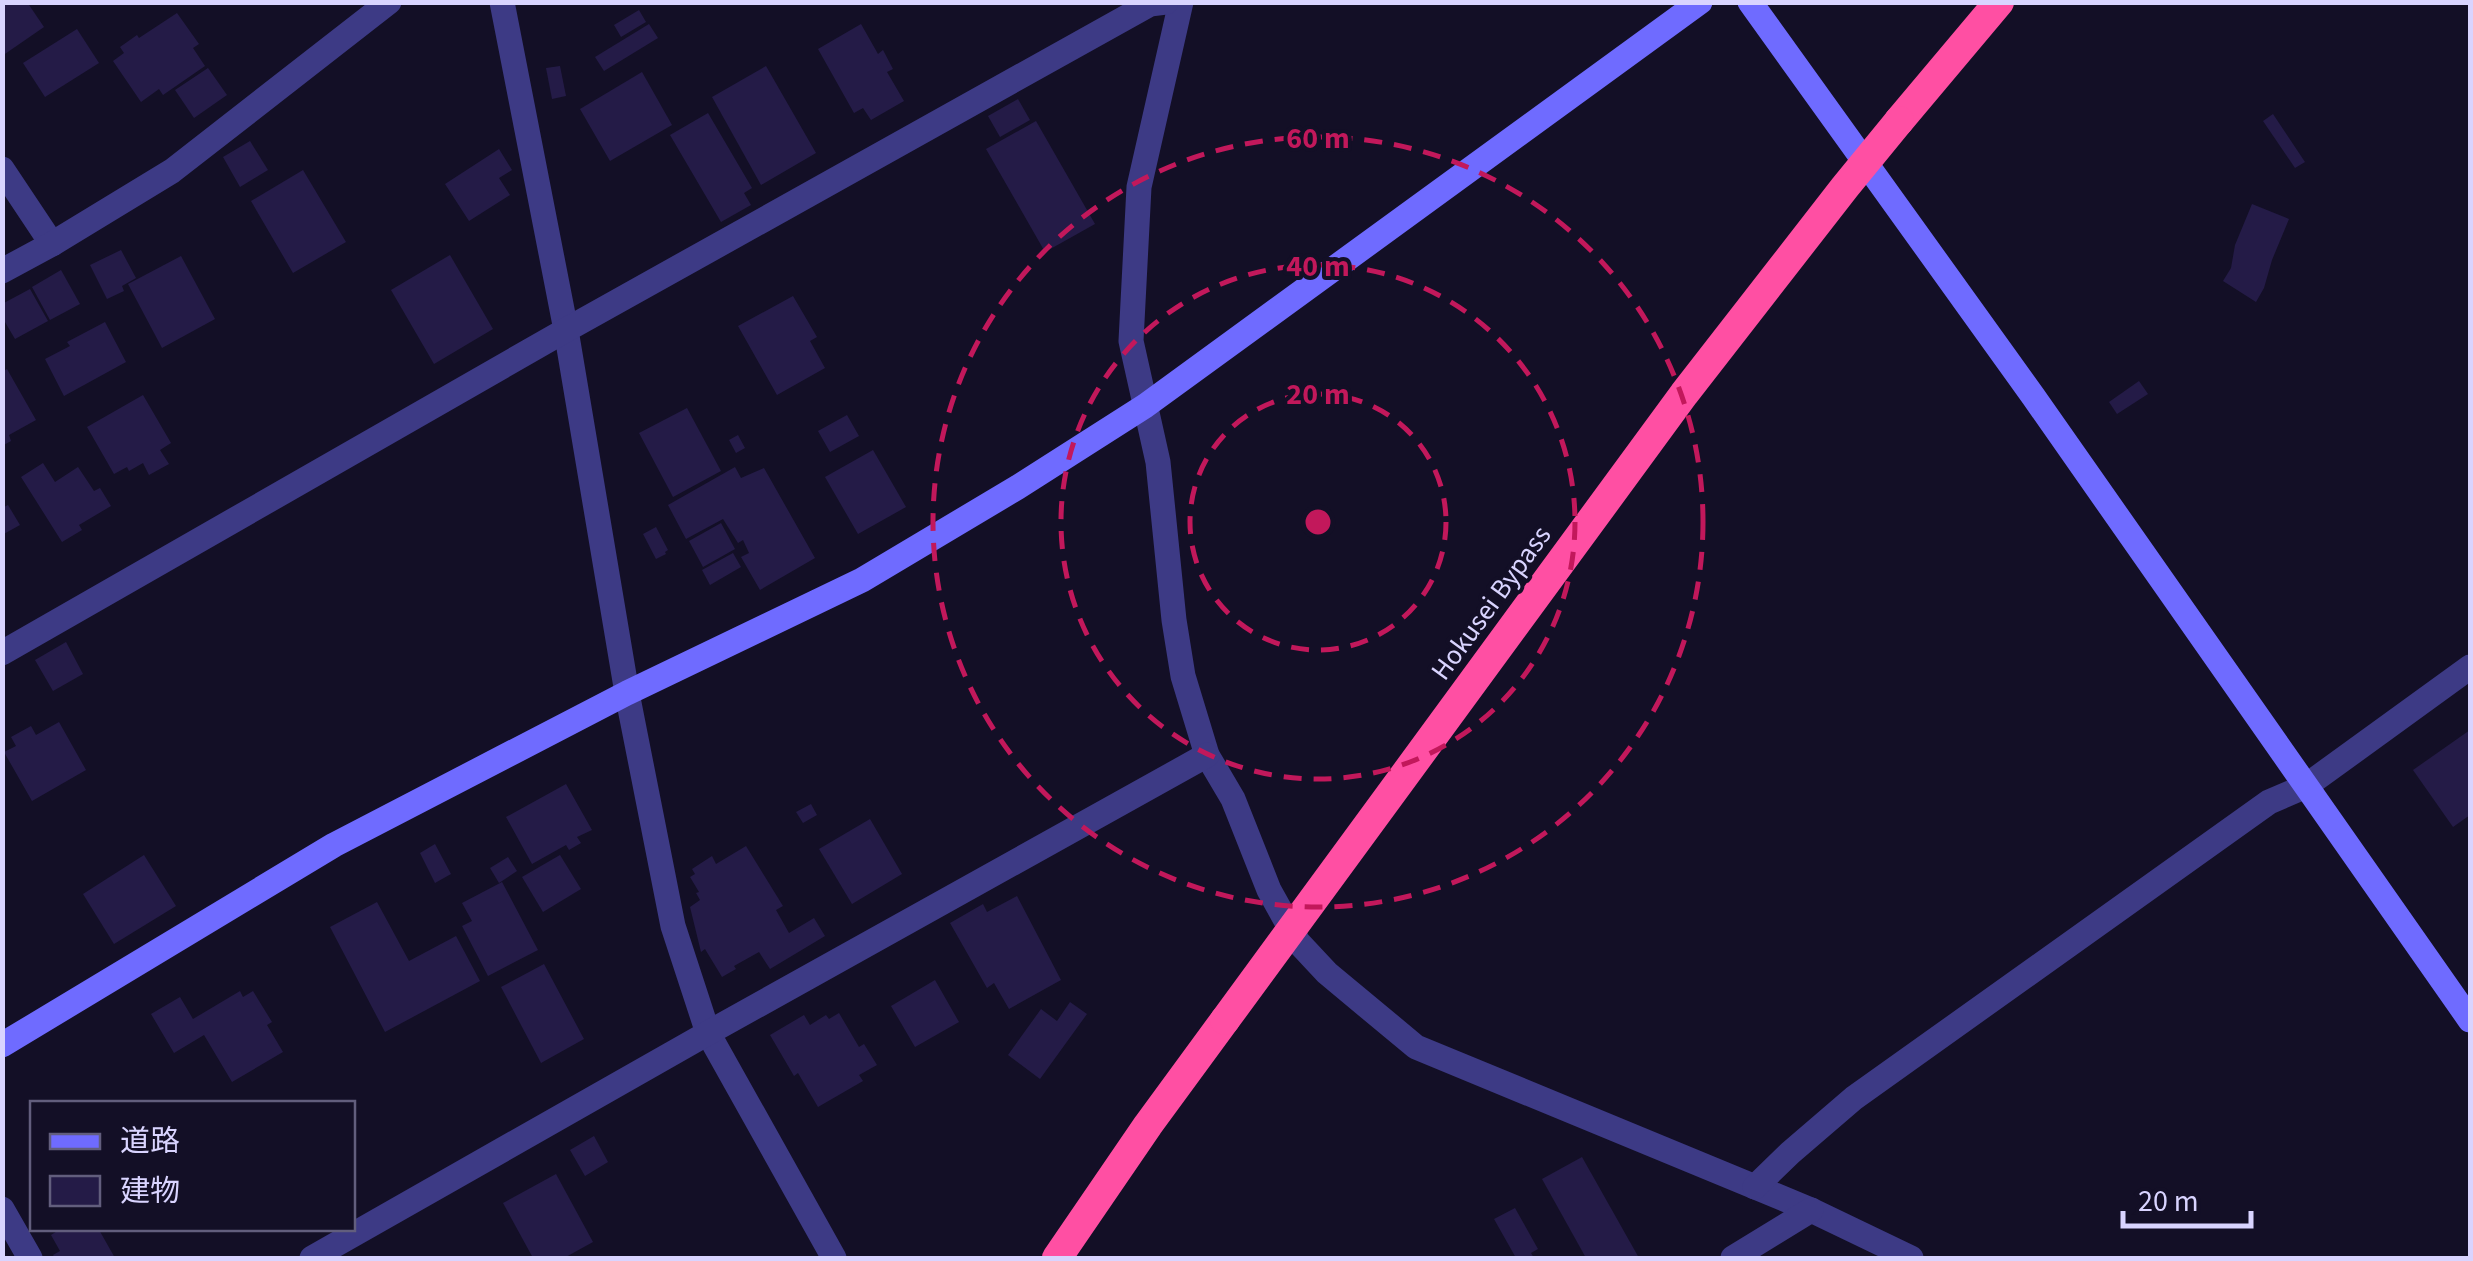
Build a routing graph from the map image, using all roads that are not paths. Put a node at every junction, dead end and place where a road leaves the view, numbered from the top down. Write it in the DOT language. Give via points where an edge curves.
graph roads {
  1 [pos="389,2"];
  2 [pos="502,2"];
  3 [pos="1166,2"];
  4 [pos="1181,2"];
  5 [pos="1700,2"];
  6 [pos="1750,2"];
  7 [pos="1999,2"];
  8 [pos="2,170"];
  9 [pos="52,244"];
  10 [pos="2,271"];
  11 [pos="566,330"];
  12 [pos="1145,406"];
  13 [pos="2,653"];
  14 [pos="2470,667"];
  15 [pos="627,694"];
  16 [pos="1207,755"];
  17 [pos="2306,786"];
  18 [pos="2470,1020"];
  19 [pos="708,1033"];
  20 [pos="2,1044"];
  21 [pos="1756,1187"];
  22 [pos="2,1210"];
  23 [pos="1812,1210"];
  24 [pos="30,1258"];
  25 [pos="312,1258"];
  26 [pos="834,1258"];
  27 [pos="1057,1258"];
  28 [pos="1733,1258"];
  29 [pos="1911,1258"];
  1 -- 9 [label="street" via="172,171"];
  2 -- 11 [label="street"];
  3 -- 11 [label="street" via="1150,4"];
  4 -- 12 [label="street" via="1139,187 1130,341"];
  5 -- 12 [label="street"];
  6 -- 17 [label="street"];
  7 -- 27 [label="highway, Hokusei Bypass, bridge" via="1684,394 1148,1124"];
  8 -- 9 [label="street"];
  9 -- 10 [label="street"];
  11 -- 13 [label="street"];
  11 -- 15 [label="street"];
  12 -- 15 [label="street" via="862,580"];
  12 -- 16 [label="street" via="1158,462 1174,620"];
  14 -- 17 [label="street"];
  15 -- 19 [label="street" via="673,926"];
  15 -- 20 [label="street" via="334,845"];
  16 -- 19 [label="street"];
  16 -- 21 [label="street" via="1298,942 1416,1047"];
  17 -- 18 [label="street"];
  17 -- 21 [label="street" via="2269,802 1854,1098"];
  19 -- 25 [label="street"];
  19 -- 26 [label="street"];
  21 -- 23 [label="street"];
  22 -- 24 [label="street"];
  23 -- 28 [label="street"];
  23 -- 29 [label="street"];
}
